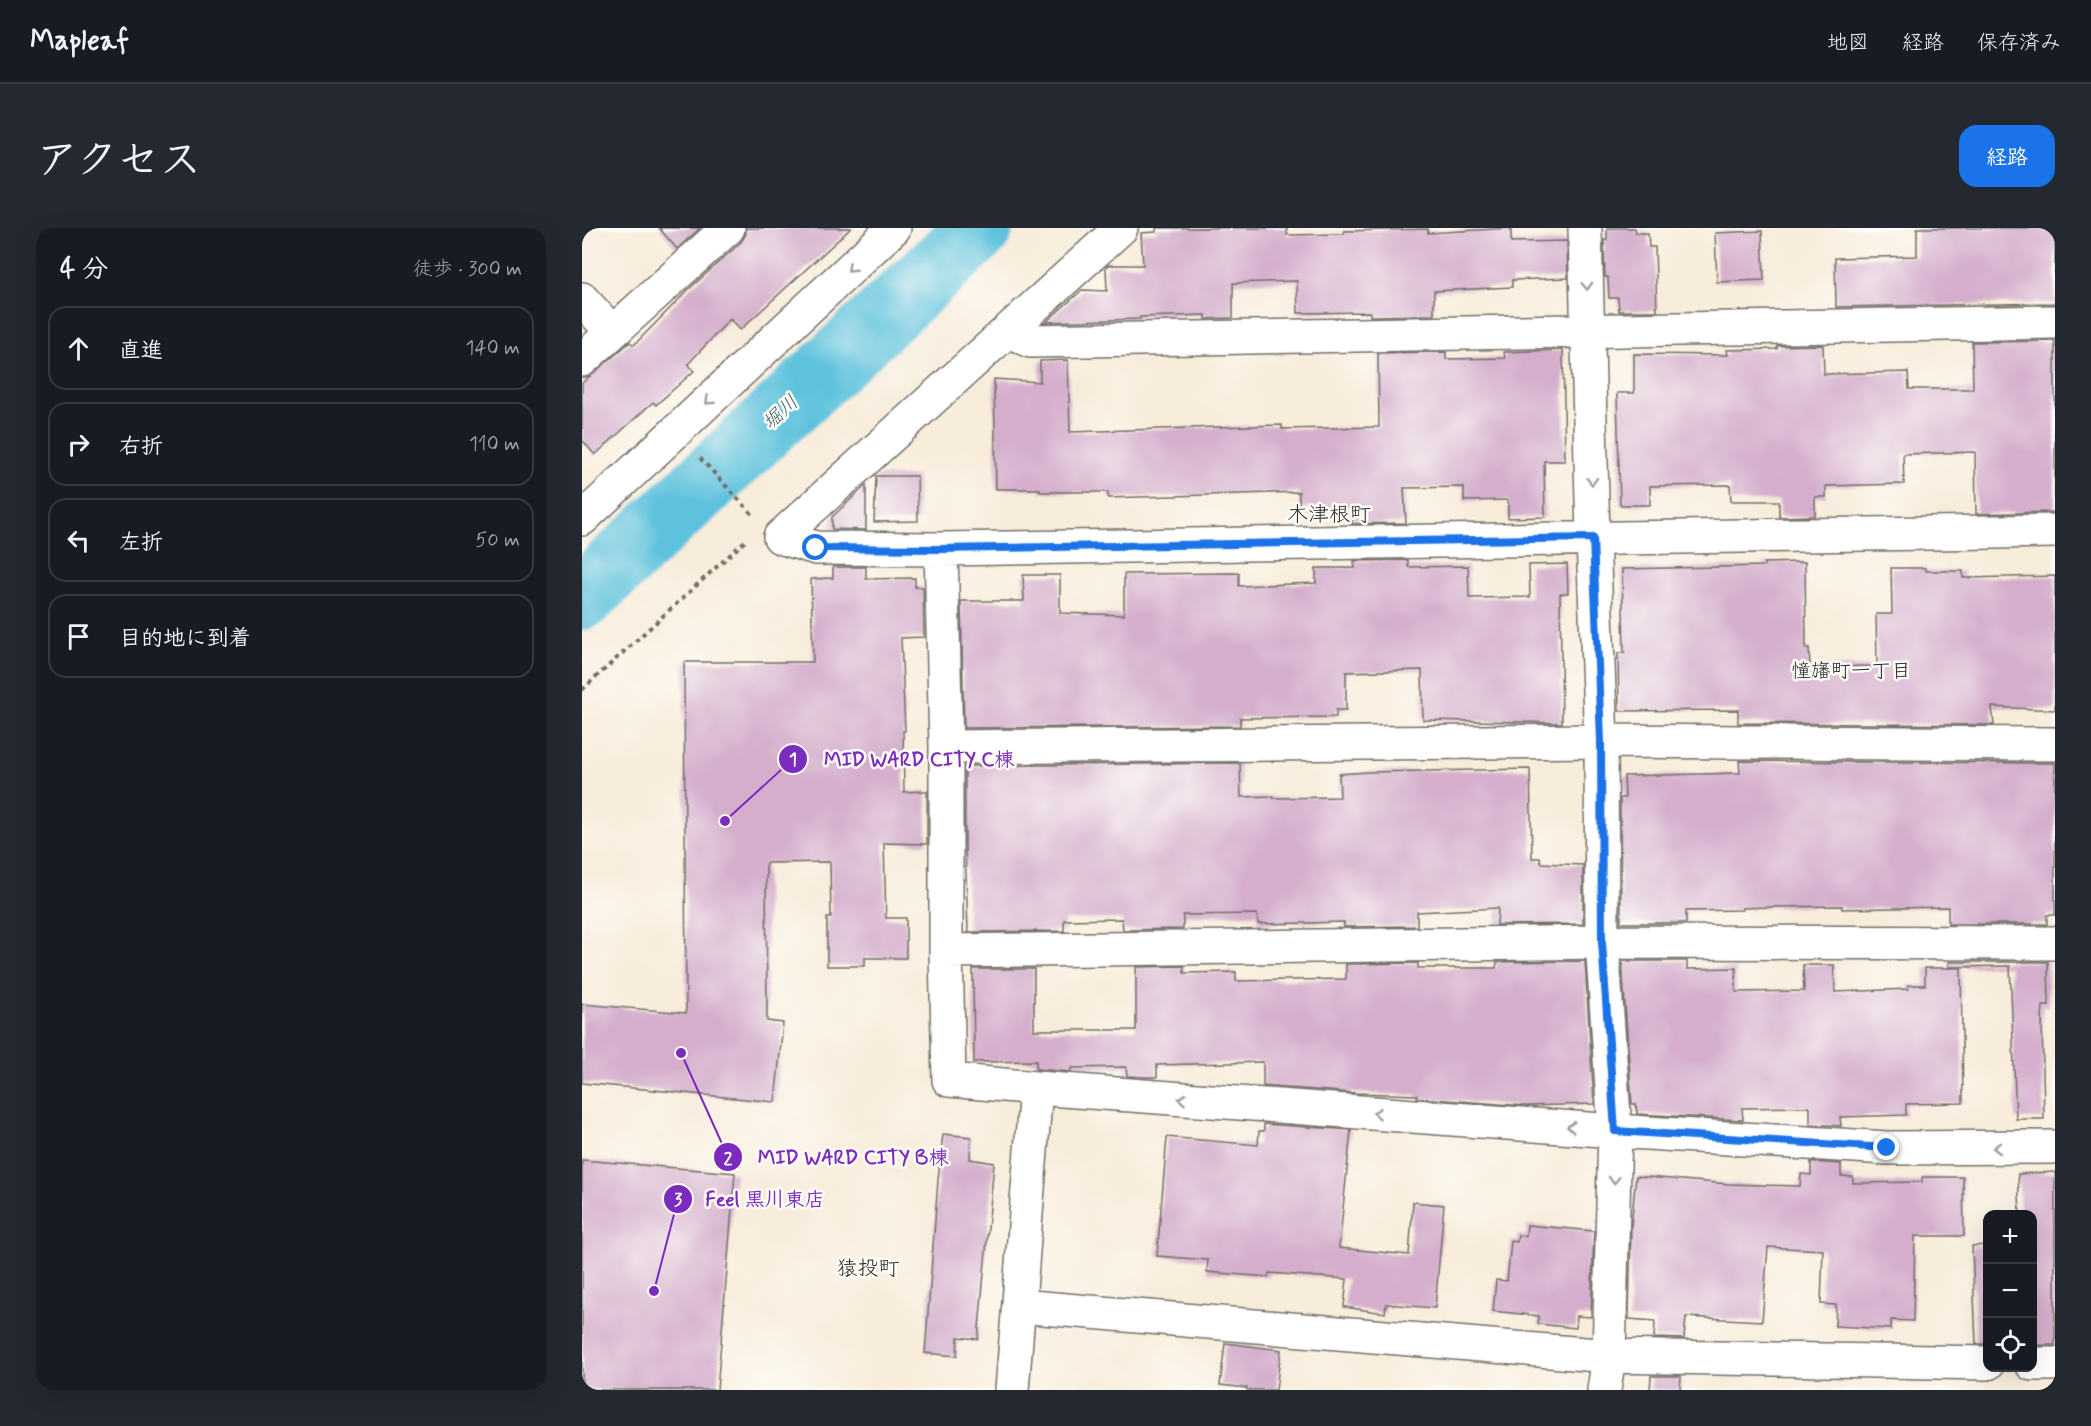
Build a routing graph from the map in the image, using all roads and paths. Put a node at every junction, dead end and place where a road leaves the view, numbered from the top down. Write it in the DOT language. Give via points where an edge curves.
graph roads {
  1 [pos="728,228"];
  2 [pos="894,228"];
  3 [pos="1121,228"];
  4 [pos="1585,228"];
  5 [pos="582,299"];
  6 [pos="2055,322"];
  7 [pos="1008,330"];
  8 [pos="1588,330"];
  9 [pos="612,332"];
  10 [pos="582,360"];
  11 [pos="699,457"];
  12 [pos="755,516"];
  13 [pos="582,519"];
  14 [pos="2055,531"];
  15 [pos="1593,538"];
  16 [pos="941,549"];
  17 [pos="1601,741"];
  18 [pos="2055,744"];
  19 [pos="946,747"];
  20 [pos="1602,942"];
  21 [pos="2055,943"];
  22 [pos="946,951"];
  23 [pos="1036,1088"];
  24 [pos="1615,1131"];
  25 [pos="2055,1147"];
  26 [pos="1018,1306"];
  27 [pos="1609,1356"];
  28 [pos="1983,1363"];
  29 [pos="2037,1364"];
  30 [pos="2055,1364"];
  31 [pos="1012,1390"];
  32 [pos="1604,1390"];
  1 -- 9 [label="street"];
  2 -- 13 [label="street, one-way"];
  3 -- 7 [label="street"];
  4 -- 8 [label="street, one-way"];
  5 -- 9 [label="street"];
  6 -- 8 [label="street"];
  7 -- 8 [label="street" via="1030,341"];
  7 -- 16 [label="street" via="780,537 816,548"];
  8 -- 15 [label="street, one-way"];
  9 -- 10 [label="street"];
  11 -- 12 [label="path"];
  14 -- 15 [label="street"];
  15 -- 16 [label="street"];
  15 -- 17 [label="street"];
  16 -- 19 [label="street"];
  17 -- 18 [label="street"];
  17 -- 19 [label="street"];
  17 -- 20 [label="street"];
  19 -- 22 [label="street"];
  20 -- 21 [label="street"];
  20 -- 22 [label="street"];
  20 -- 24 [label="street"];
  22 -- 23 [label="street" via="949,1080"];
  24 -- 23 [label="street, one-way"];
  23 -- 26 [label="street"];
  25 -- 24 [label="street, one-way" via="1887,1148"];
  24 -- 27 [label="street, one-way"];
  26 -- 27 [label="street"];
  26 -- 31 [label="street"];
  27 -- 28 [label="street"];
  27 -- 32 [label="street"];
  29 -- 30 [label="street"];
}
